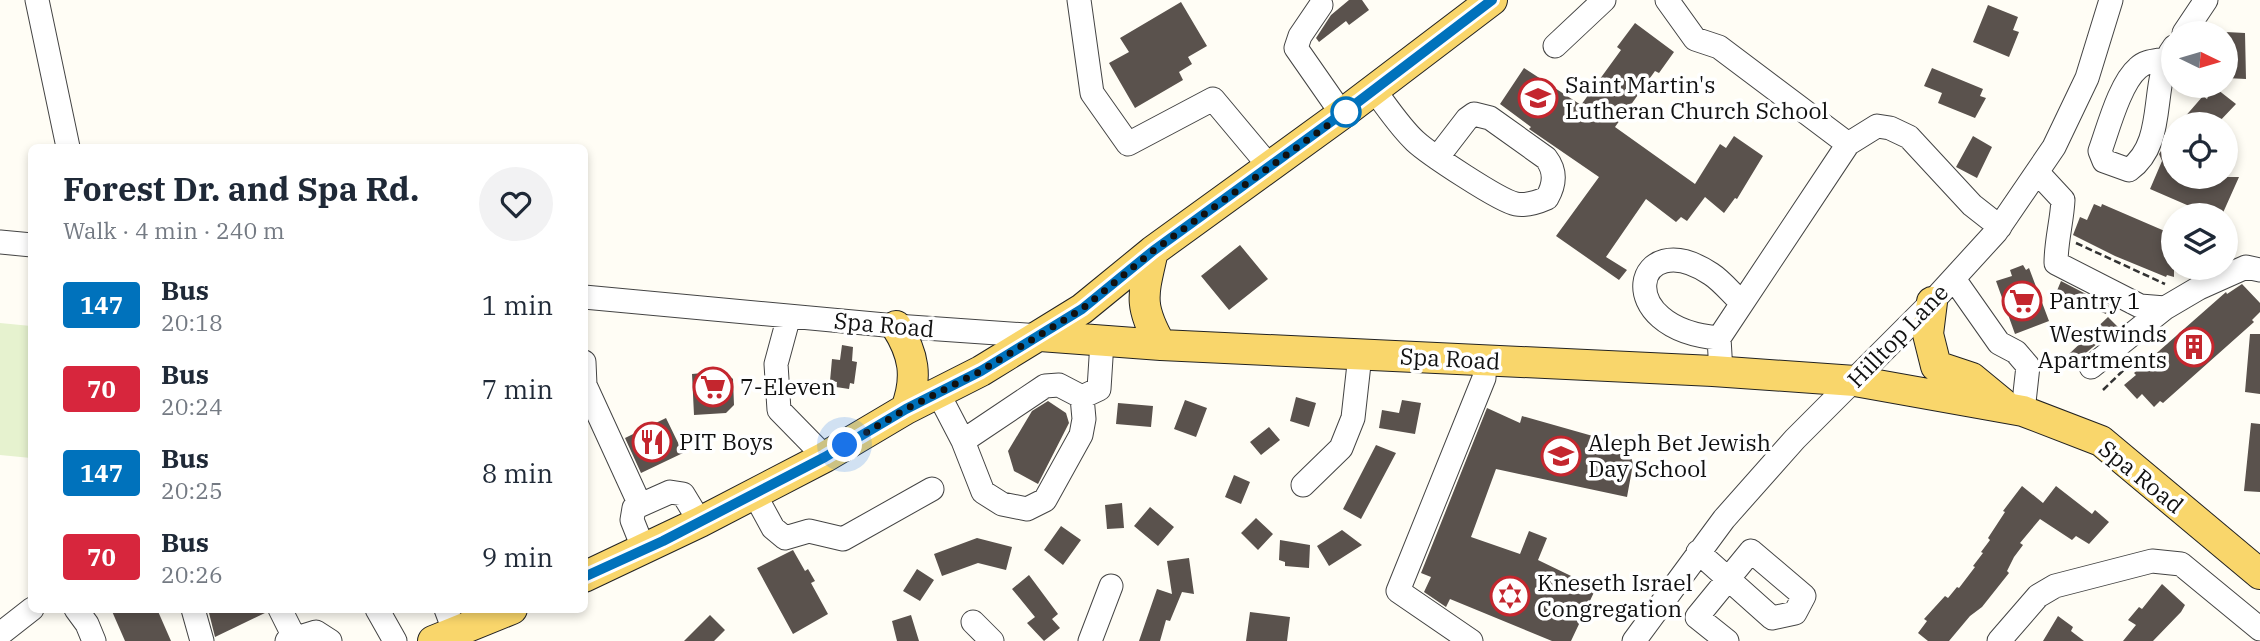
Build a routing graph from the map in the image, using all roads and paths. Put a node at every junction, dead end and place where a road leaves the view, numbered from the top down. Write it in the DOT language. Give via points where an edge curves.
graph roads {
  1 [pos="37,0"];
  2 [pos="1079,0"];
  3 [pos="1492,0"];
  4 [pos="1604,0"];
  5 [pos="1667,0"];
  6 [pos="2111,0"];
  7 [pos="2206,0"];
  8 [pos="1321,5"];
  9 [pos="2192,21"];
  10 [pos="1555,46"];
  11 [pos="2169,53"];
  12 [pos="1374,90"];
  13 [pos="1342,114"];
  14 [pos="67,144"];
  15 [pos="1848,144"];
  16 [pos="1437,158"];
  17 [pos="1270,167"];
  18 [pos="2038,173"];
  19 [pos="2000,227"];
  20 [pos="2072,241"];
  21 [pos="0,242"];
  22 [pos="28,245"];
  23 [pos="1153,251"];
  24 [pos="2260,270"];
  25 [pos="1954,279"];
  26 [pos="588,297"];
  27 [pos="2170,299"];
  28 [pos="1932,302"];
  29 [pos="1742,303"];
  30 [pos="789,316"];
  31 [pos="896,326"];
  32 [pos="1040,336"];
  33 [pos="1719,338"];
  34 [pos="1102,342"];
  35 [pos="1161,345"];
  36 [pos="1360,355"];
  37 [pos="1485,361"];
  38 [pos="2091,367"];
  39 [pos="1721,372"];
  40 [pos="1855,381"];
  41 [pos="588,392"];
  42 [pos="937,393"];
  43 [pos="1082,397"];
  44 [pos="906,409"];
  45 [pos="2016,409"];
  46 [pos="962,441"];
  47 [pos="825,457"];
  48 [pos="1303,485"];
  49 [pos="932,489"];
  50 [pos="755,495"];
  51 [pos="640,505"];
  52 [pos="700,522"];
  53 [pos="644,550"];
  54 [pos="1698,552"];
  55 [pos="588,575"];
  56 [pos="2260,575"];
  57 [pos="1111,586"];
  58 [pos="1667,592"];
  59 [pos="28,612"];
  60 [pos="79,613"];
  61 [pos="195,613"];
  62 [pos="281,613"];
  63 [pos="379,613"];
  64 [pos="498,613"];
  65 [pos="1697,617"];
  66 [pos="973,622"];
  67 [pos="445,628"];
  68 [pos="2260,629"];
  69 [pos="0,634"];
  70 [pos="291,640"];
  71 [pos="94,641"];
  72 [pos="202,641"];
  73 [pos="330,641"];
  74 [pos="395,641"];
  75 [pos="992,641"];
  76 [pos="1090,641"];
  77 [pos="1471,641"];
  78 [pos="1634,641"];
  79 [pos="1727,641"];
  80 [pos="1999,641"];
  1 -- 14 [label="street"];
  2 -- 17 [label="street" via="1092,93 1128,144 1213,99"];
  3 -- 12 [label="main road"];
  4 -- 10 [label="street"];
  5 -- 15 [label="street" via="1695,38 1718,47"];
  6 -- 18 [label="street, Hilltop Lane" via="2087,78"];
  7 -- 9 [label="street"];
  8 -- 13 [label="street" via="1296,48"];
  11 -- 11 [label="street" via="2158,113 2143,157 2129,170 2118,168 2100,157 2124,88 2136,69"];
  12 -- 13 [label="main road"];
  12 -- 16 [label="street" via="1414,140"];
  13 -- 17 [label="main road"];
  15 -- 19 [label="street" via="1877,126 1909,137 1972,205"];
  15 -- 29 [label="street"];
  16 -- 16 [label="street" via="1515,204 1547,198 1554,180 1546,158 1482,115 1467,119"];
  17 -- 23 [label="main road"];
  18 -- 19 [label="street, Hilltop Lane"];
  18 -- 27 [label="street" via="2063,200 2056,263 2140,306"];
  19 -- 25 [label="street, Hilltop Lane"];
  20 -- 27 [label="path"];
  21 -- 22 [label="street"];
  23 -- 32 [label="main road" via="1082,309"];
  23 -- 35 [label="main road" via="1144,291 1146,319"];
  24 -- 27 [label="street" via="2246,267"];
  25 -- 28 [label="street, Hilltop Lane"];
  25 -- 45 [label="street" via="1999,343 2016,352 2028,366"];
  26 -- 30 [label="street, Spa Road"];
  27 -- 38 [label="street"];
  28 -- 40 [label="street, Hilltop Lane"];
  28 -- 45 [label="main road" via="1928,334 1936,366 1972,378"];
  29 -- 33 [label="street"];
  29 -- 33 [label="street" via="1712,274 1688,262 1658,263 1646,276 1646,297 1665,321 1697,336"];
  30 -- 31 [label="street, Spa Road"];
  30 -- 47 [label="street" via="776,364 779,410"];
  31 -- 32 [label="street, Spa Road"];
  31 -- 44 [label="main road" via="914,365"];
  32 -- 34 [label="main road, Spa Road"];
  32 -- 42 [label="main road"];
  33 -- 39 [label="street"];
  34 -- 35 [label="main road, Spa Road"];
  34 -- 43 [label="street" via="1099,389"];
  35 -- 36 [label="main road, Spa Road"];
  36 -- 37 [label="main road, Spa Road"];
  36 -- 48 [label="street" via="1353,418 1341,448"];
  37 -- 39 [label="main road, Spa Road"];
  37 -- 77 [label="street" via="1484,378 1398,591"];
  39 -- 40 [label="main road, Spa Road"];
  40 -- 45 [label="main road, Spa Road"];
  40 -- 54 [label="street, Hilltop Lane" via="1795,439"];
  41 -- 51 [label="street"];
  42 -- 44 [label="main road"];
  42 -- 46 [label="street"];
  43 -- 46 [label="street" via="1059,385 1045,386"];
  43 -- 46 [label="street" via="1081,435 1045,500 1027,509 1002,504 983,492"];
  44 -- 47 [label="main road"];
  45 -- 56 [label="main road, Spa Road" via="2101,441"];
  47 -- 50 [label="main road"];
  49 -- 50 [label="street" via="843,539 809,531 785,538 773,528"];
  50 -- 52 [label="main road"];
  51 -- 52 [label="street" via="670,492 683,494"];
  51 -- 53 [label="street" via="634,508 632,520"];
  52 -- 53 [label="main road"];
  53 -- 55 [label="main road"];
  54 -- 58 [label="street, Hilltop Lane"];
  54 -- 65 [label="street" via="1728,579"];
  57 -- 76 [label="street"];
  58 -- 65 [label="street"];
  58 -- 78 [label="street, Hilltop Lane"];
  59 -- 69 [label="street"];
  60 -- 71 [label="street"];
  61 -- 72 [label="street"];
  62 -- 70 [label="street"];
  63 -- 74 [label="street"];
  64 -- 67 [label="main road"];
  65 -- 79 [label="street"];
  66 -- 75 [label="street"];
  68 -- 80 [label="street" via="2181,565 2152,561 2055,586 2038,596"];
  70 -- 73 [label="street" via="316,632"];
}
